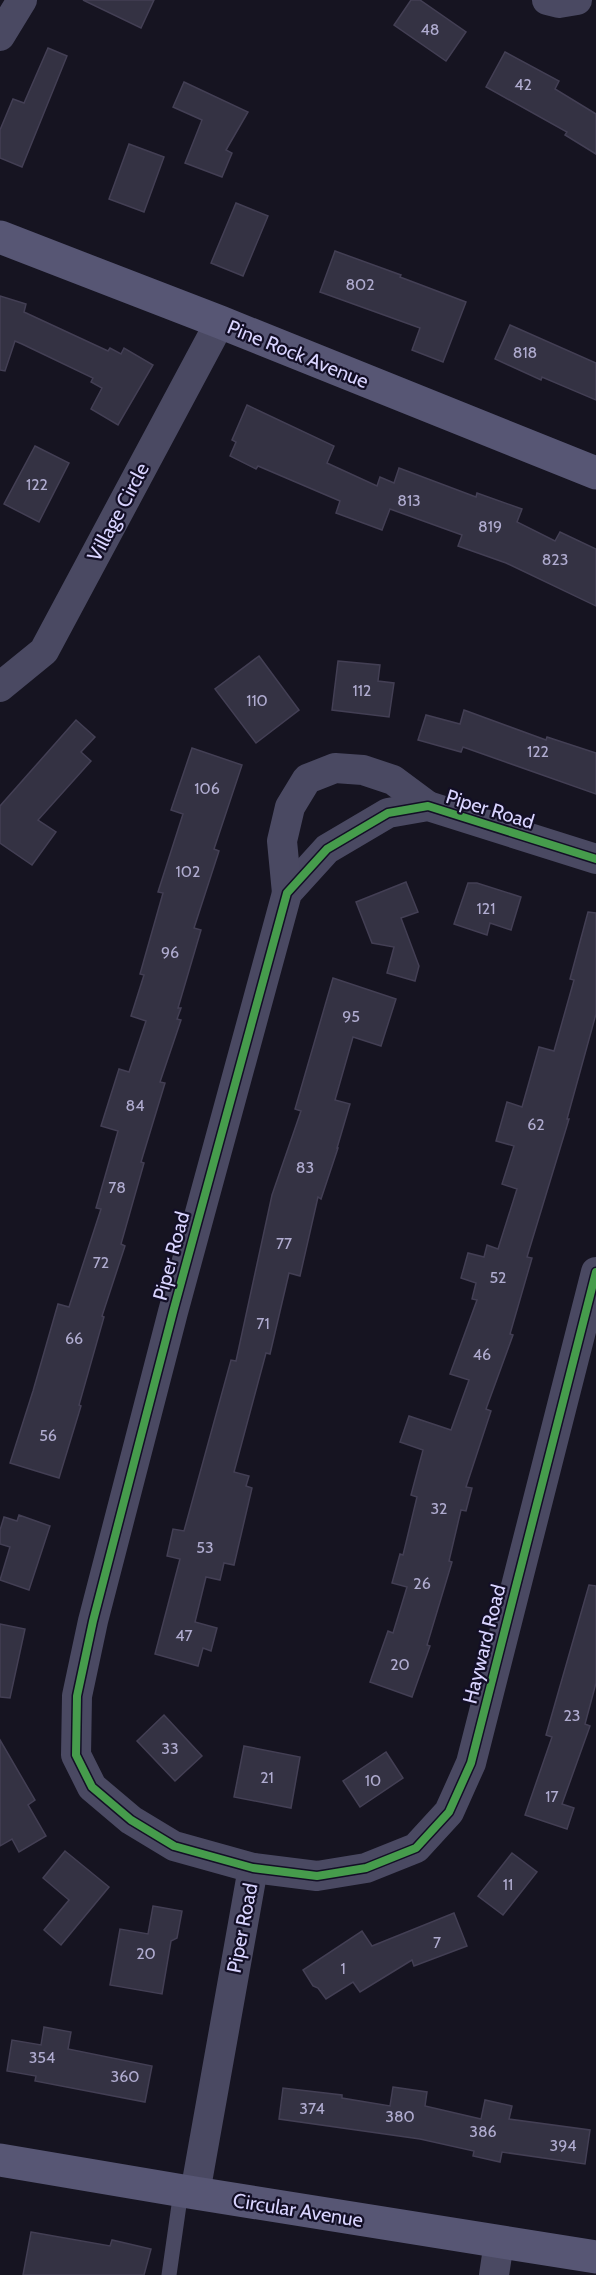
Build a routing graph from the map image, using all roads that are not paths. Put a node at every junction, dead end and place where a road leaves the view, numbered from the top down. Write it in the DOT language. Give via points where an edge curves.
graph roads {
  1 [pos="22,0"];
  2 [pos="547,0"];
  3 [pos="577,0"];
  4 [pos="585,0"];
  5 [pos="596,13"];
  6 [pos="0,36"];
  7 [pos="0,237"];
  8 [pos="220,322"];
  9 [pos="596,473"];
  10 [pos="0,687"];
  11 [pos="428,807"];
  12 [pos="596,859"];
  13 [pos="287,893"];
  14 [pos="596,1272"];
  15 [pos="253,1868"];
  16 [pos="0,2160"];
  17 [pos="188,2192"];
  18 [pos="499,2242"];
  19 [pos="596,2257"];
  20 [pos="169,2275"];
  21 [pos="494,2275"];
  1 -- 6 [label="street"];
  2 -- 3 [label="street"];
  4 -- 5 [label="street"];
  7 -- 8 [label="street, Pine Rock Avenue"];
  8 -- 9 [label="street, Pine Rock Avenue"];
  8 -- 10 [label="street, Village Circle" via="44,651"];
  11 -- 12 [label="street, Piper Road"];
  11 -- 13 [label="street, Piper Road" via="388,813 327,849"];
  11 -- 13 [label="street, Piper Road" via="393,780 363,770 334,768 307,779 290,807 282,840"];
  13 -- 15 [label="street, Piper Road" via="164,1347 77,1696 76,1755 92,1787 131,1820 174,1846"];
  14 -- 15 [label="street, Hayward Road" via="471,1763 449,1812 416,1848 366,1868 317,1876"];
  15 -- 17 [label="street, Piper Road"];
  16 -- 17 [label="street, Circular Avenue"];
  17 -- 18 [label="street, Circular Avenue"];
  17 -- 20 [label="lane"];
  18 -- 19 [label="street, Circular Avenue"];
  18 -- 21 [label="street"];
}
